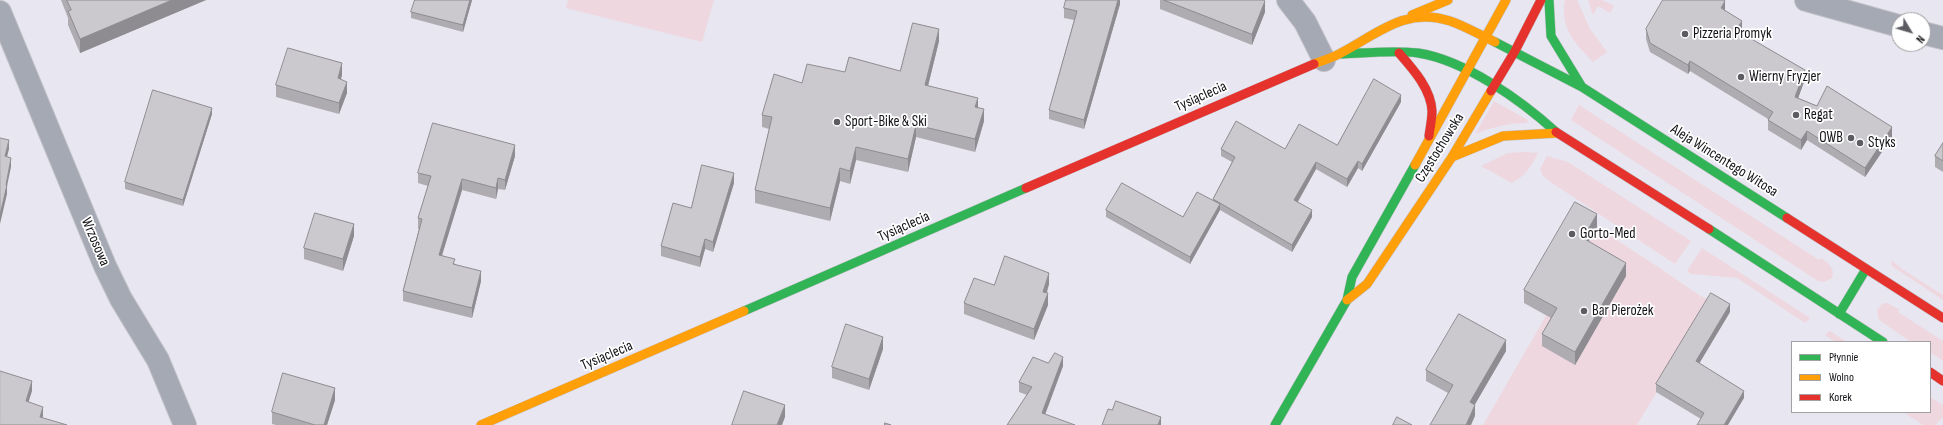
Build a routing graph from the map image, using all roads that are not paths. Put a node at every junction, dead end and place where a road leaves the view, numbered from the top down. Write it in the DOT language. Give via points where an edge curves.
graph roads {
  1 [pos="1288,0"];
  2 [pos="1448,0"];
  3 [pos="1506,0"];
  4 [pos="1541,0"];
  5 [pos="1549,0"];
  6 [pos="1806,0"];
  7 [pos="0,12"];
  8 [pos="1400,20"];
  9 [pos="1891,24"];
  10 [pos="1931,35"];
  11 [pos="1484,38"];
  12 [pos="1943,38"];
  13 [pos="1515,51"];
  14 [pos="1400,53"];
  15 [pos="9,57"];
  16 [pos="1331,57"];
  17 [pos="1468,71"];
  18 [pos="1495,85"];
  19 [pos="1582,87"];
  20 [pos="1557,133"];
  21 [pos="1429,142"];
  22 [pos="1452,157"];
  23 [pos="1866,269"];
  24 [pos="1347,300"];
  25 [pos="1839,314"];
  26 [pos="1943,318"];
  27 [pos="1881,341"];
  28 [pos="1931,373"];
  29 [pos="1943,381"];
  30 [pos="506,420"];
  31 [pos="185,425"];
  32 [pos="481,425"];
  33 [pos="1275,425"];
  1 -- 16 [label="street"];
  2 -- 8 [label="street"];
  3 -- 11 [label="street, Częstochowska"];
  4 -- 13 [label="street, Częstochowska"];
  5 -- 19 [label="street" via="1551,36"];
  6 -- 9 [label="street"];
  7 -- 15 [label="street, Wrzosowa"];
  8 -- 11 [label="street, Tysiąclecia" via="1431,17 1450,21"];
  8 -- 16 [label="street, Tysiąclecia"];
  10 -- 12 [label="street"];
  11 -- 13 [label="street, Aleja Wincentego Witosa"];
  11 -- 17 [label="street, Częstochowska"];
  13 -- 18 [label="street, Częstochowska"];
  13 -- 19 [label="street, Aleja Wincentego Witosa"];
  14 -- 16 [label="street, Tysiąclecia" via="1381,52"];
  14 -- 17 [label="street, Tysiąclecia" via="1418,53 1439,58"];
  14 -- 21 [label="street" via="1412,68 1429,99 1432,110"];
  15 -- 31 [label="street, Wrzosowa" via="105,266 158,360"];
  16 -- 30 [label="street, Tysiąclecia"];
  17 -- 18 [label="street"];
  17 -- 21 [label="street, Częstochowska"];
  18 -- 20 [label="street" via="1533,111"];
  18 -- 22 [label="street, Częstochowska"];
  19 -- 23 [label="street, Aleja Wincentego Witosa"];
  20 -- 22 [label="street" via="1503,136"];
  20 -- 25 [label="street"];
  21 -- 24 [label="street, Częstochowska" via="1352,277"];
  22 -- 24 [label="street, Częstochowska" via="1367,284"];
  23 -- 25 [label="street"];
  23 -- 26 [label="street, Aleja Wincentego Witosa"];
  24 -- 33 [label="street, Częstochowska"];
  25 -- 27 [label="street"];
  28 -- 29 [label="street"];
  30 -- 32 [label="street, Tysiąclecia"];
}
